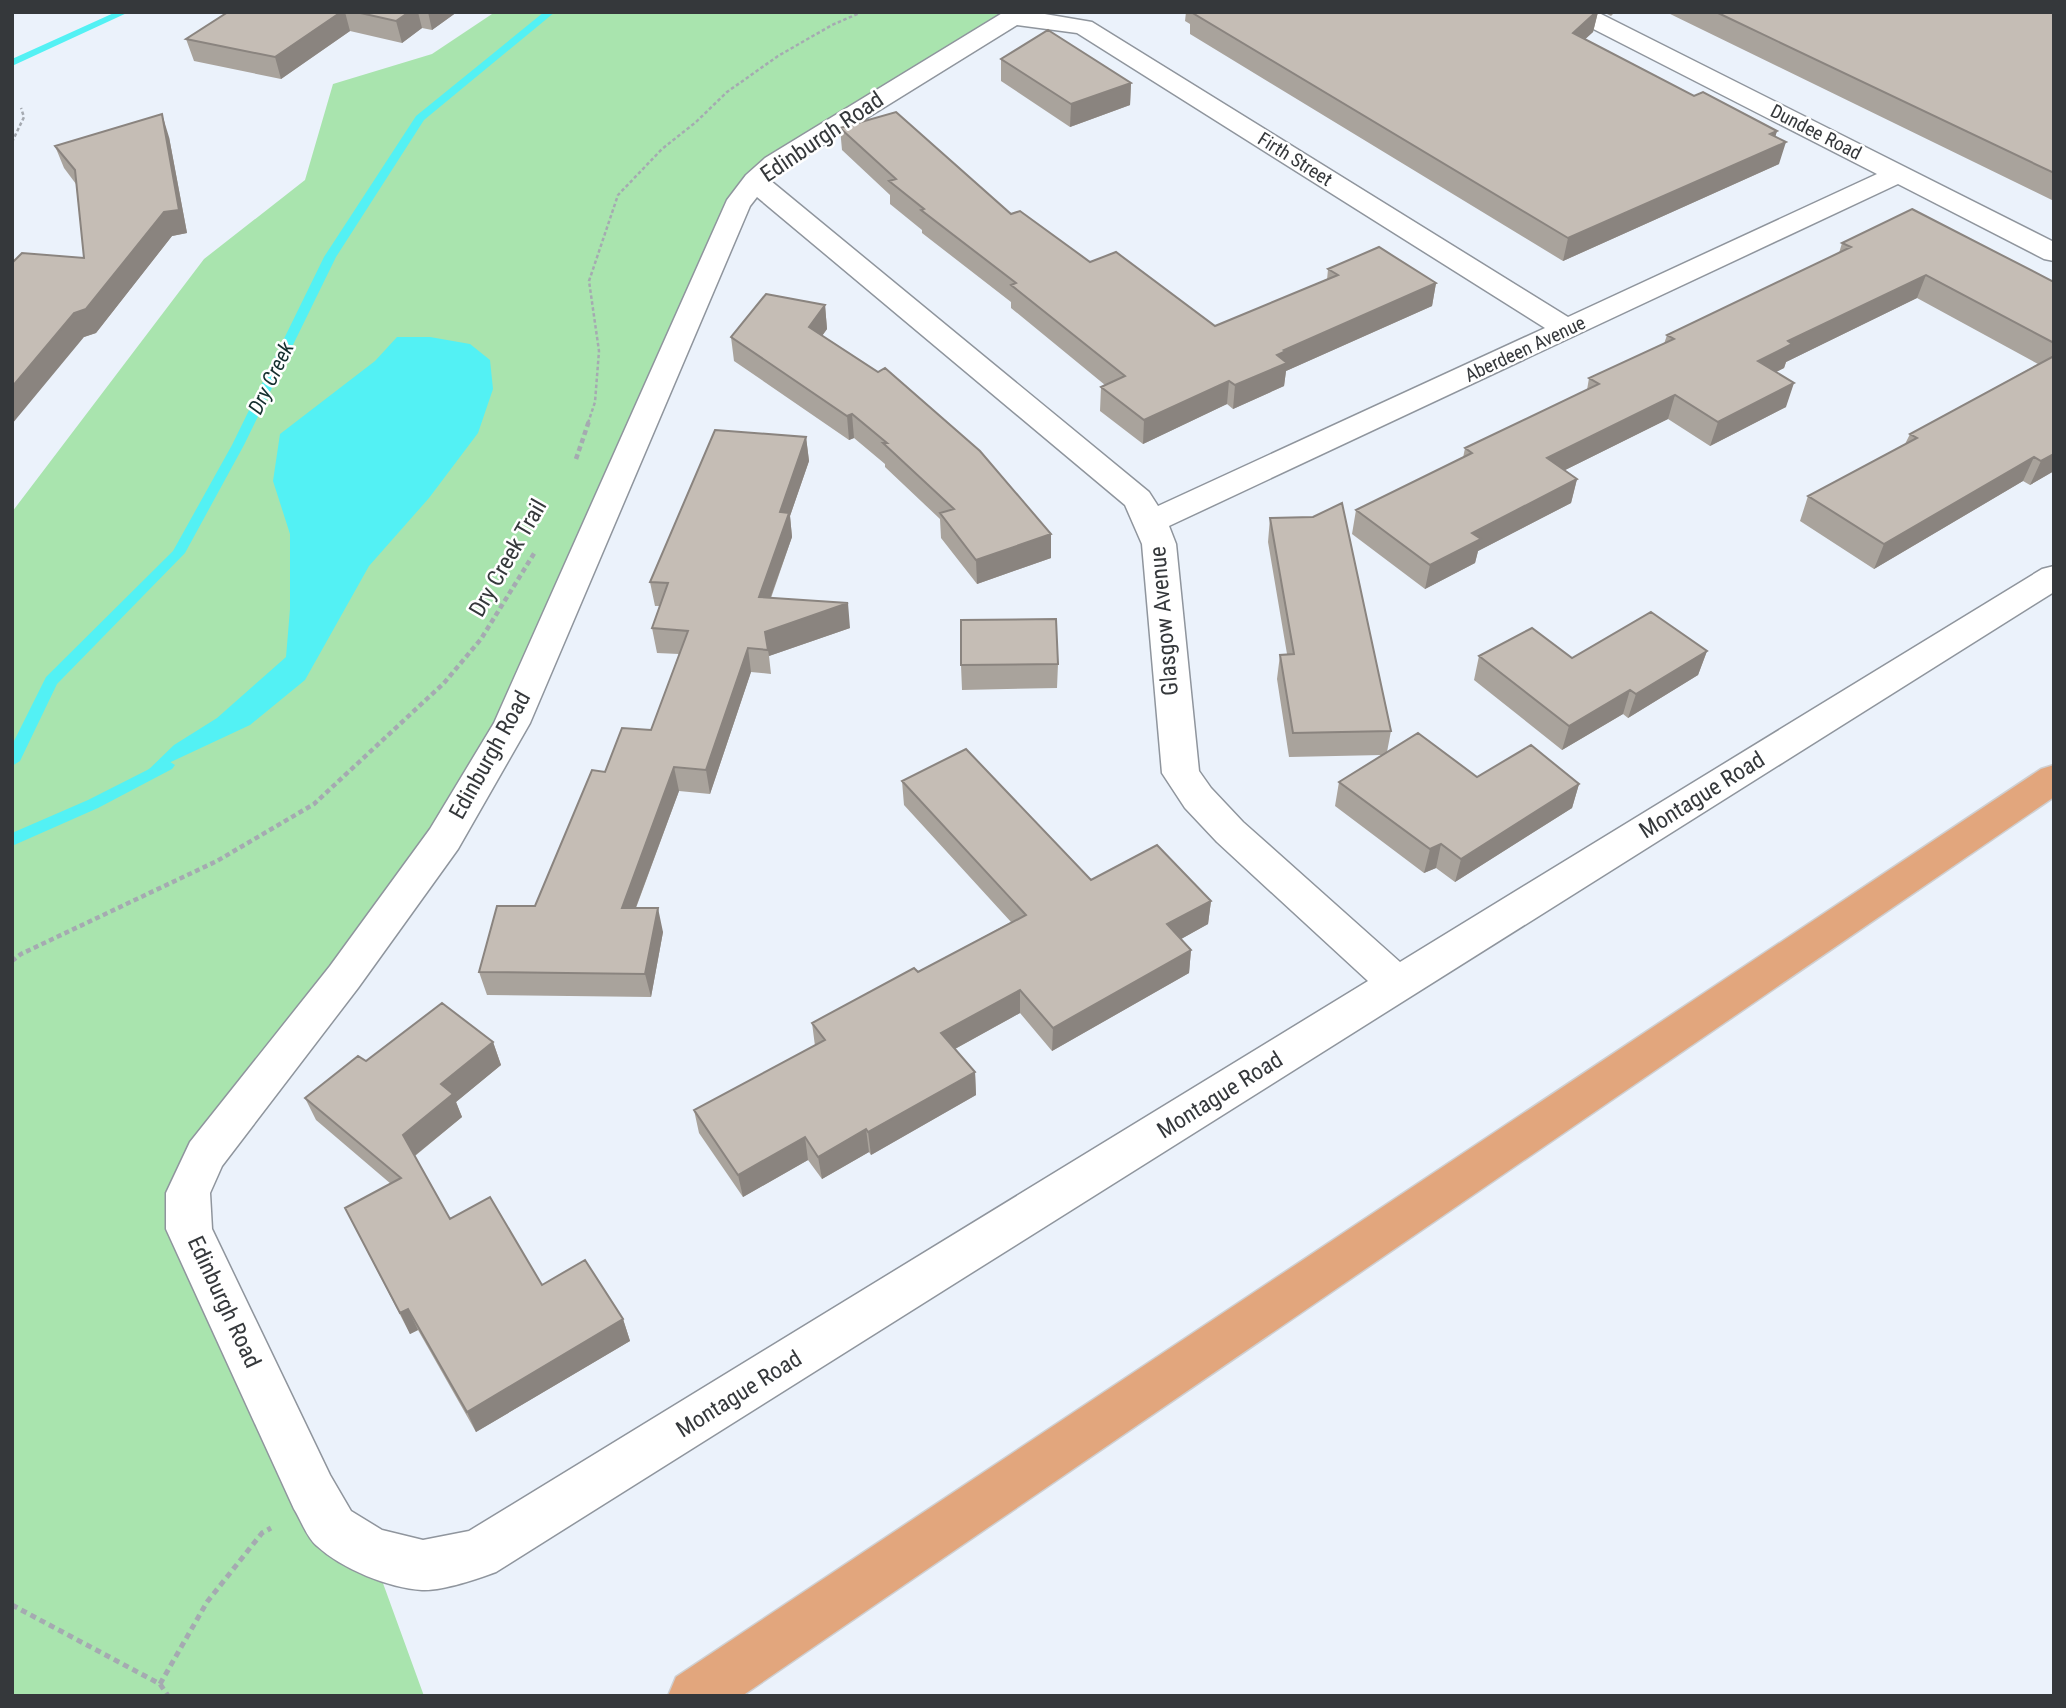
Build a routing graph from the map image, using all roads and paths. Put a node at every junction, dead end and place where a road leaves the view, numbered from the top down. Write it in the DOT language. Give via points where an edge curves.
graph roads {
  1 [pos="862,12"];
  2 [pos="1578,12"];
  3 [pos="1017,15"];
  4 [pos="21,108"];
  5 [pos="12,142"];
  6 [pos="1898,174"];
  7 [pos="755,181"];
  8 [pos="2054,253"];
  9 [pos="1566,329"];
  10 [pos="574,465"];
  11 [pos="1151,521"];
  12 [pos="537,549"];
  13 [pos="2054,577"];
  14 [pos="2054,778"];
  15 [pos="12,953"];
  16 [pos="21,954"];
  17 [pos="12,961"];
  18 [pos="1398,984"];
  19 [pos="319,1504"];
  20 [pos="372,1553"];
  21 [pos="12,1605"];
  22 [pos="160,1684"];
  23 [pos="168,1696"];
  24 [pos="695,1696"];
  1 -- 10 [label="path" via="778,56 727,92 618,195 589,281 599,351 595,402"];
  2 -- 6 [label="street, Dundee Road"];
  3 -- 7 [label="street, Edinburgh Road" via="806,142"];
  3 -- 9 [label="street, Firth Street" via="1084,27"];
  4 -- 5 [label="path" via="24,117"];
  6 -- 8 [label="street, Dundee Road"];
  6 -- 9 [label="street, Aberdeen Avenue"];
  7 -- 11 [label="street, Glasgow Avenue" via="1103,467 1138,499"];
  7 -- 19 [label="street, Edinburgh Road" via="737,206 512,723 444,839 205,1155 188,1193 189,1229"];
  9 -- 11 [label="street, Aberdeen Avenue"];
  11 -- 18 [label="street, Glasgow Avenue" via="1159,544 1181,773 1230,832"];
  12 -- 16 [label="path, Dry Creek Trail" via="481,639 444,683 314,804 217,862"];
  13 -- 18 [label="street, Montague Road"];
  14 -- 24 [label="main road"];
  15 -- 16 [label="path"];
  16 -- 17 [label="path, Dry Creek Trail"];
  18 -- 20 [label="street, Montague Road" via="478,1554 423,1565"];
  19 -- 20 [label="street, Edinburgh Road" via="333,1528"];
  19 -- 22 [label="path" via="262,1533 207,1602"];
  21 -- 22 [label="path"];
  22 -- 23 [label="path"];
}
